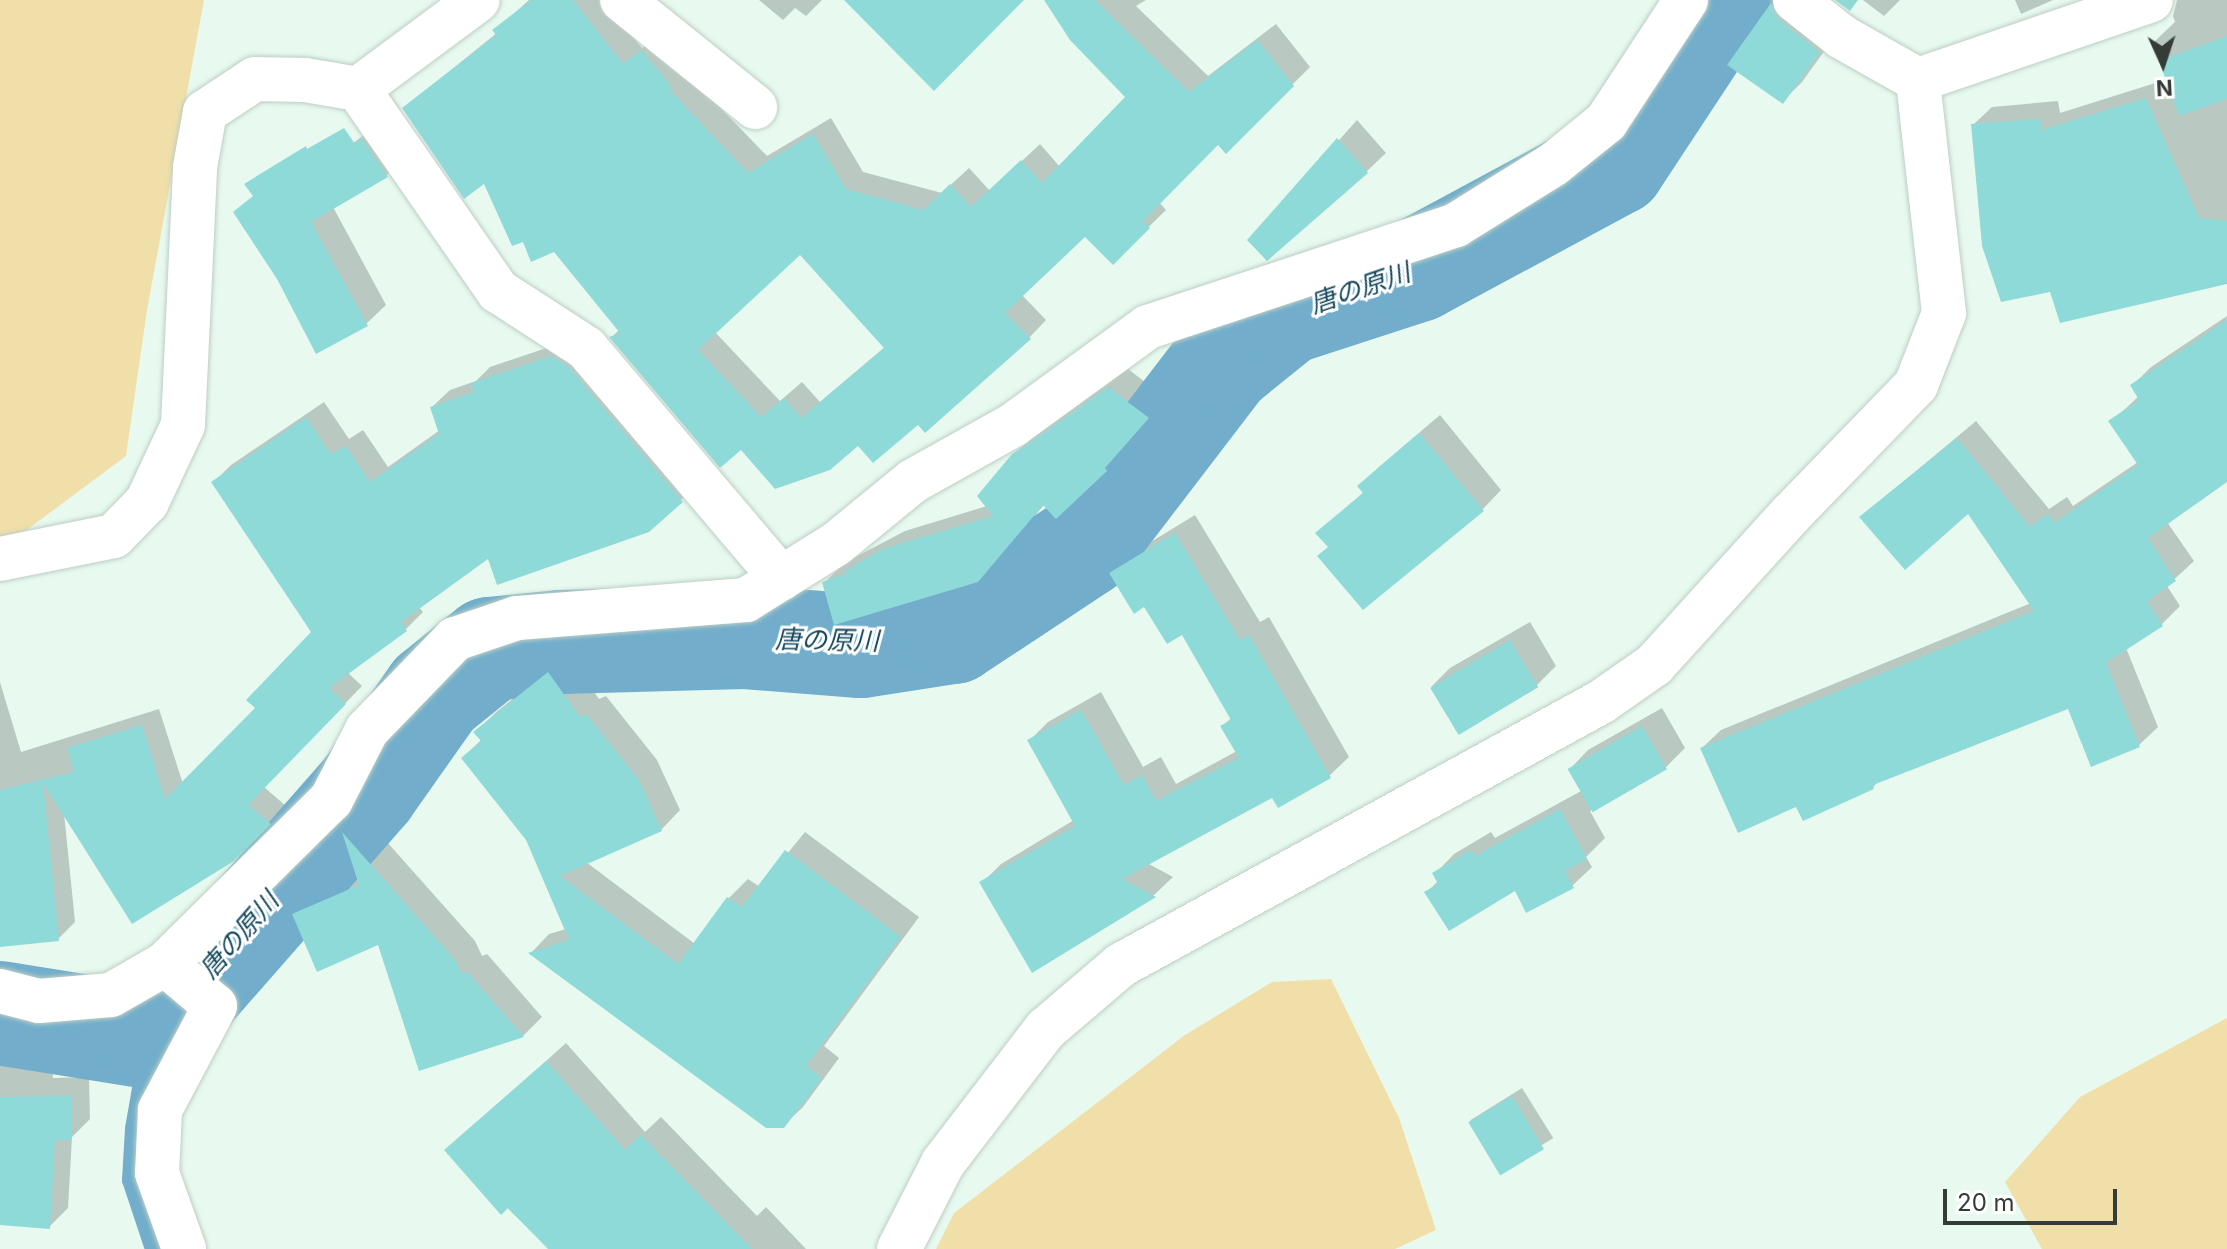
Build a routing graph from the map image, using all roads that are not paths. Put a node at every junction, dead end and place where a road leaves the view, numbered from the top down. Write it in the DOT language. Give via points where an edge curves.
graph roads {
  1 [pos="478,0"];
  2 [pos="622,0"];
  3 [pos="1686,0"];
  4 [pos="1795,0"];
  5 [pos="2151,0"];
  6 [pos="1918,80"];
  7 [pos="358,89"];
  8 [pos="755,107"];
  9 [pos="0,559"];
  10 [pos="781,578"];
  11 [pos="165,964"];
  12 [pos="0,991"];
  13 [pos="184,1249"];
  14 [pos="899,1249"];
  1 -- 7 [label="street"];
  2 -- 8 [label="street"];
  3 -- 10 [label="street" via="1606,122 1541,171 1456,225 1148,327 1013,425 913,481 836,544"];
  4 -- 6 [label="street" via="1842,37"];
  5 -- 6 [label="street"];
  6 -- 14 [label="street" via="1944,313 1916,385 1654,665 1601,702 1121,965 1046,1029 943,1163"];
  7 -- 9 [label="street" via="255,79 205,112 195,167 183,425 147,502 114,536"];
  7 -- 10 [label="street" via="498,291 586,348"];
  10 -- 11 [label="street" via="746,600 517,618 455,639 367,730 331,800"];
  11 -- 12 [label="street" via="111,995 39,1001"];
  11 -- 13 [label="street" via="215,1006 160,1110 157,1173"];
}
